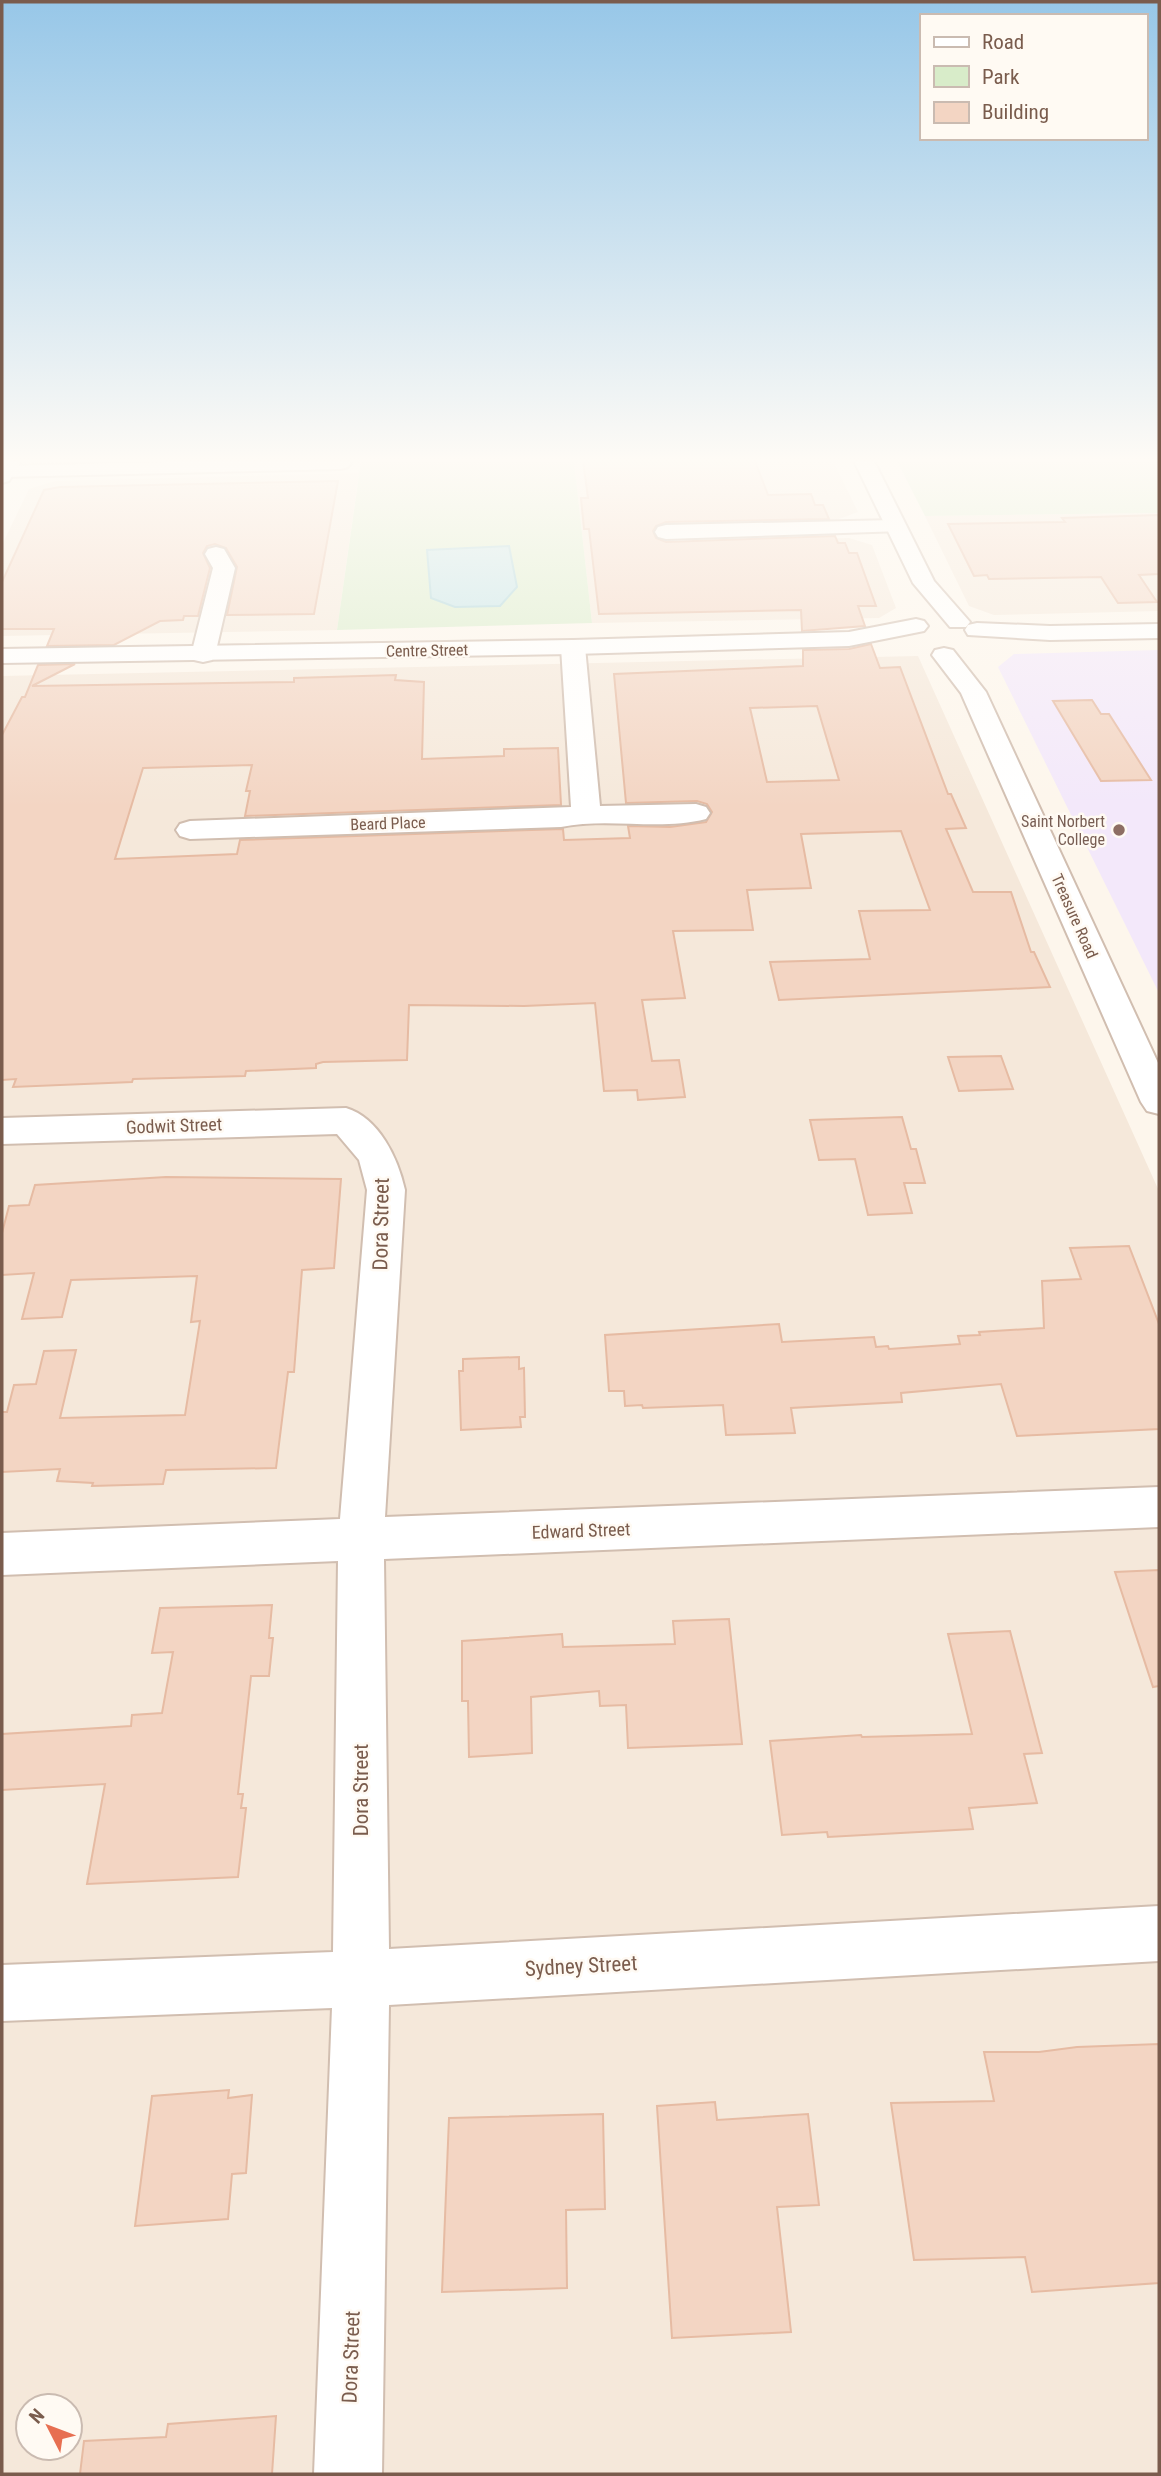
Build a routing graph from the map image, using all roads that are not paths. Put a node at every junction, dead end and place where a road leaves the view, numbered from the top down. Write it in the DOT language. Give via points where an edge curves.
graph roads {
  1 [pos="222,577"];
  2 [pos="921,577"];
  3 [pos="924,583"];
  4 [pos="1159,631"];
  5 [pos="972,637"];
  6 [pos="926,638"];
  7 [pos="573,647"];
  8 [pos="203,654"];
  9 [pos="3,656"];
  10 [pos="973,692"];
  11 [pos="586,813"];
  12 [pos="696,813"];
  13 [pos="190,830"];
  14 [pos="1159,1102"];
  15 [pos="346,1121"];
  16 [pos="2,1131"];
  17 [pos="1159,1507"];
  18 [pos="361,1540"];
  19 [pos="2,1554"];
  20 [pos="1159,1934"];
  21 [pos="361,1979"];
  22 [pos="2,1993"];
  23 [pos="348,2474"];
  1 -- 8 [label="street"];
  2 -- 3 [label="street"];
  3 -- 5 [label="street"];
  3 -- 6 [label="street"];
  4 -- 5 [label="street"];
  5 -- 6 [label="street"];
  5 -- 6 [label="street"];
  5 -- 10 [label="street, Treasure Road"];
  6 -- 7 [label="street, Centre Street"];
  6 -- 10 [label="street, Treasure Road"];
  7 -- 8 [label="street, Centre Street"];
  7 -- 11 [label="street"];
  8 -- 9 [label="street, Centre Street"];
  10 -- 14 [label="street, Treasure Road"];
  11 -- 12 [label="street, Beard Place"];
  11 -- 13 [label="street, Beard Place" via="561,818"];
  15 -- 16 [label="street, Godwit Street"];
  15 -- 18 [label="street, Dora Street" via="373,1149 386,1190"];
  17 -- 18 [label="street, Edward Street"];
  18 -- 19 [label="street, Edward Street"];
  18 -- 21 [label="street, Dora Street"];
  20 -- 21 [label="street, Sydney Street"];
  21 -- 22 [label="street, Sydney Street"];
  21 -- 23 [label="street, Dora Street"];
}
